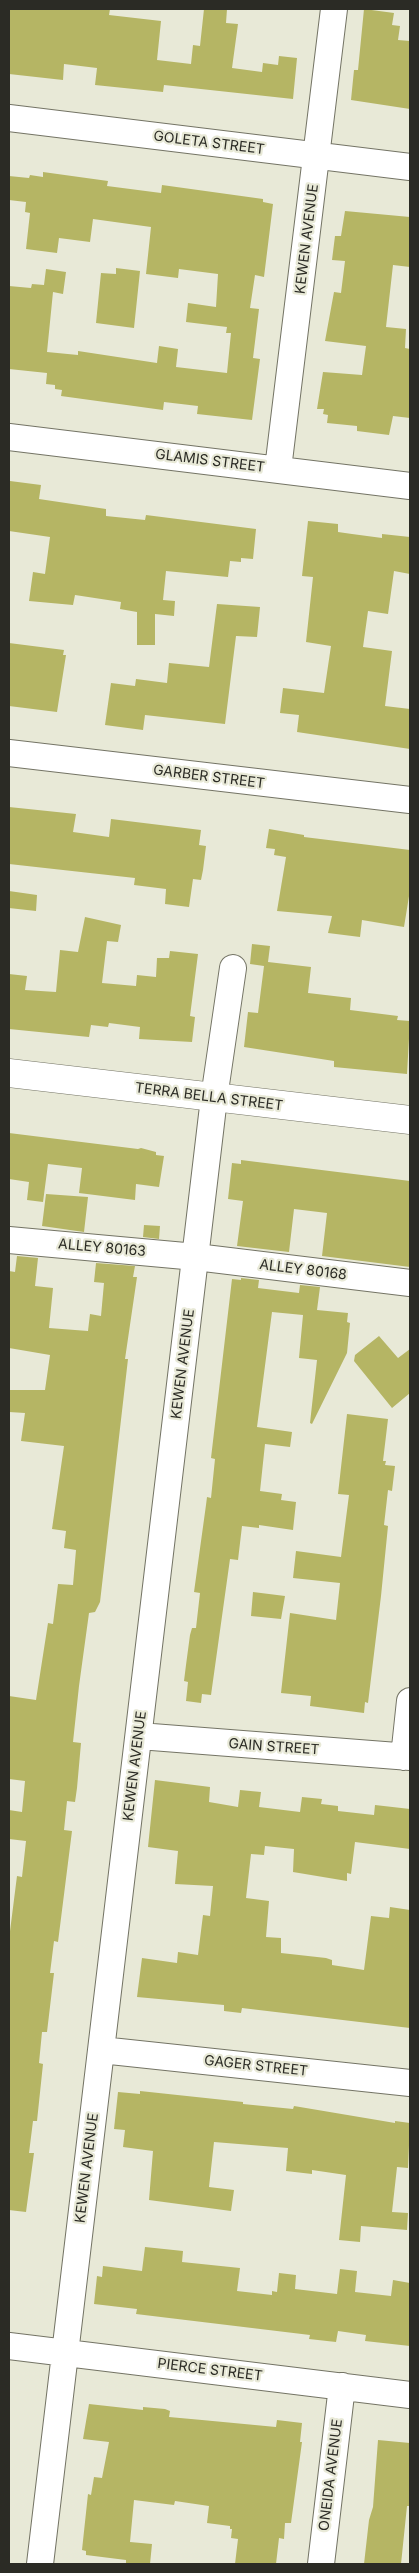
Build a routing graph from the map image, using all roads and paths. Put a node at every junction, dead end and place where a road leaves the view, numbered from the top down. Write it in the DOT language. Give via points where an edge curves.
graph roads {
  1 [pos="334,9"];
  2 [pos="9,118"];
  3 [pos="318,156"];
  4 [pos="410,167"];
  5 [pos="9,437"];
  6 [pos="278,470"];
  7 [pos="410,486"];
  8 [pos="9,753"];
  9 [pos="410,800"];
  10 [pos="233,968"];
  11 [pos="9,1073"];
  12 [pos="214,1098"];
  13 [pos="410,1120"];
  14 [pos="9,1240"];
  15 [pos="196,1257"];
  16 [pos="410,1283"];
  17 [pos="410,1701"];
  18 [pos="139,1736"];
  19 [pos="407,1757"];
  20 [pos="101,2050"];
  21 [pos="410,2083"];
  22 [pos="9,2346"];
  23 [pos="65,2352"];
  24 [pos="342,2386"];
  25 [pos="410,2396"];
  26 [pos="40,2564"];
  27 [pos="321,2564"];
  1 -- 3 [label="street, KEWEN AVENUE"];
  2 -- 3 [label="street, GOLETA STREET"];
  3 -- 4 [label="street, GOLETA STREET"];
  3 -- 6 [label="street, KEWEN AVENUE"];
  5 -- 6 [label="street, GLAMIS STREET"];
  6 -- 7 [label="street, GLAMIS STREET"];
  8 -- 9 [label="street, GARBER STREET"];
  10 -- 12 [label="street, KEWEN AVENUE"];
  11 -- 12 [label="main road, TERRA BELLA STREET"];
  12 -- 13 [label="main road, TERRA BELLA STREET"];
  12 -- 15 [label="street, KEWEN AVENUE"];
  14 -- 15 [label="street, ALLEY 80163"];
  15 -- 16 [label="street, ALLEY 80168"];
  15 -- 18 [label="street, KEWEN AVENUE"];
  17 -- 19 [label="street"];
  18 -- 19 [label="street, GAIN STREET"];
  18 -- 20 [label="street, KEWEN AVENUE"];
  20 -- 21 [label="street, GAGER STREET"];
  20 -- 23 [label="street, KEWEN AVENUE"];
  22 -- 23 [label="street, PIERCE STREET"];
  23 -- 24 [label="street, PIERCE STREET"];
  23 -- 26 [label="street, KEWEN AVENUE"];
  24 -- 25 [label="street, PIERCE STREET"];
  24 -- 27 [label="street, ONEIDA AVENUE"];
}
